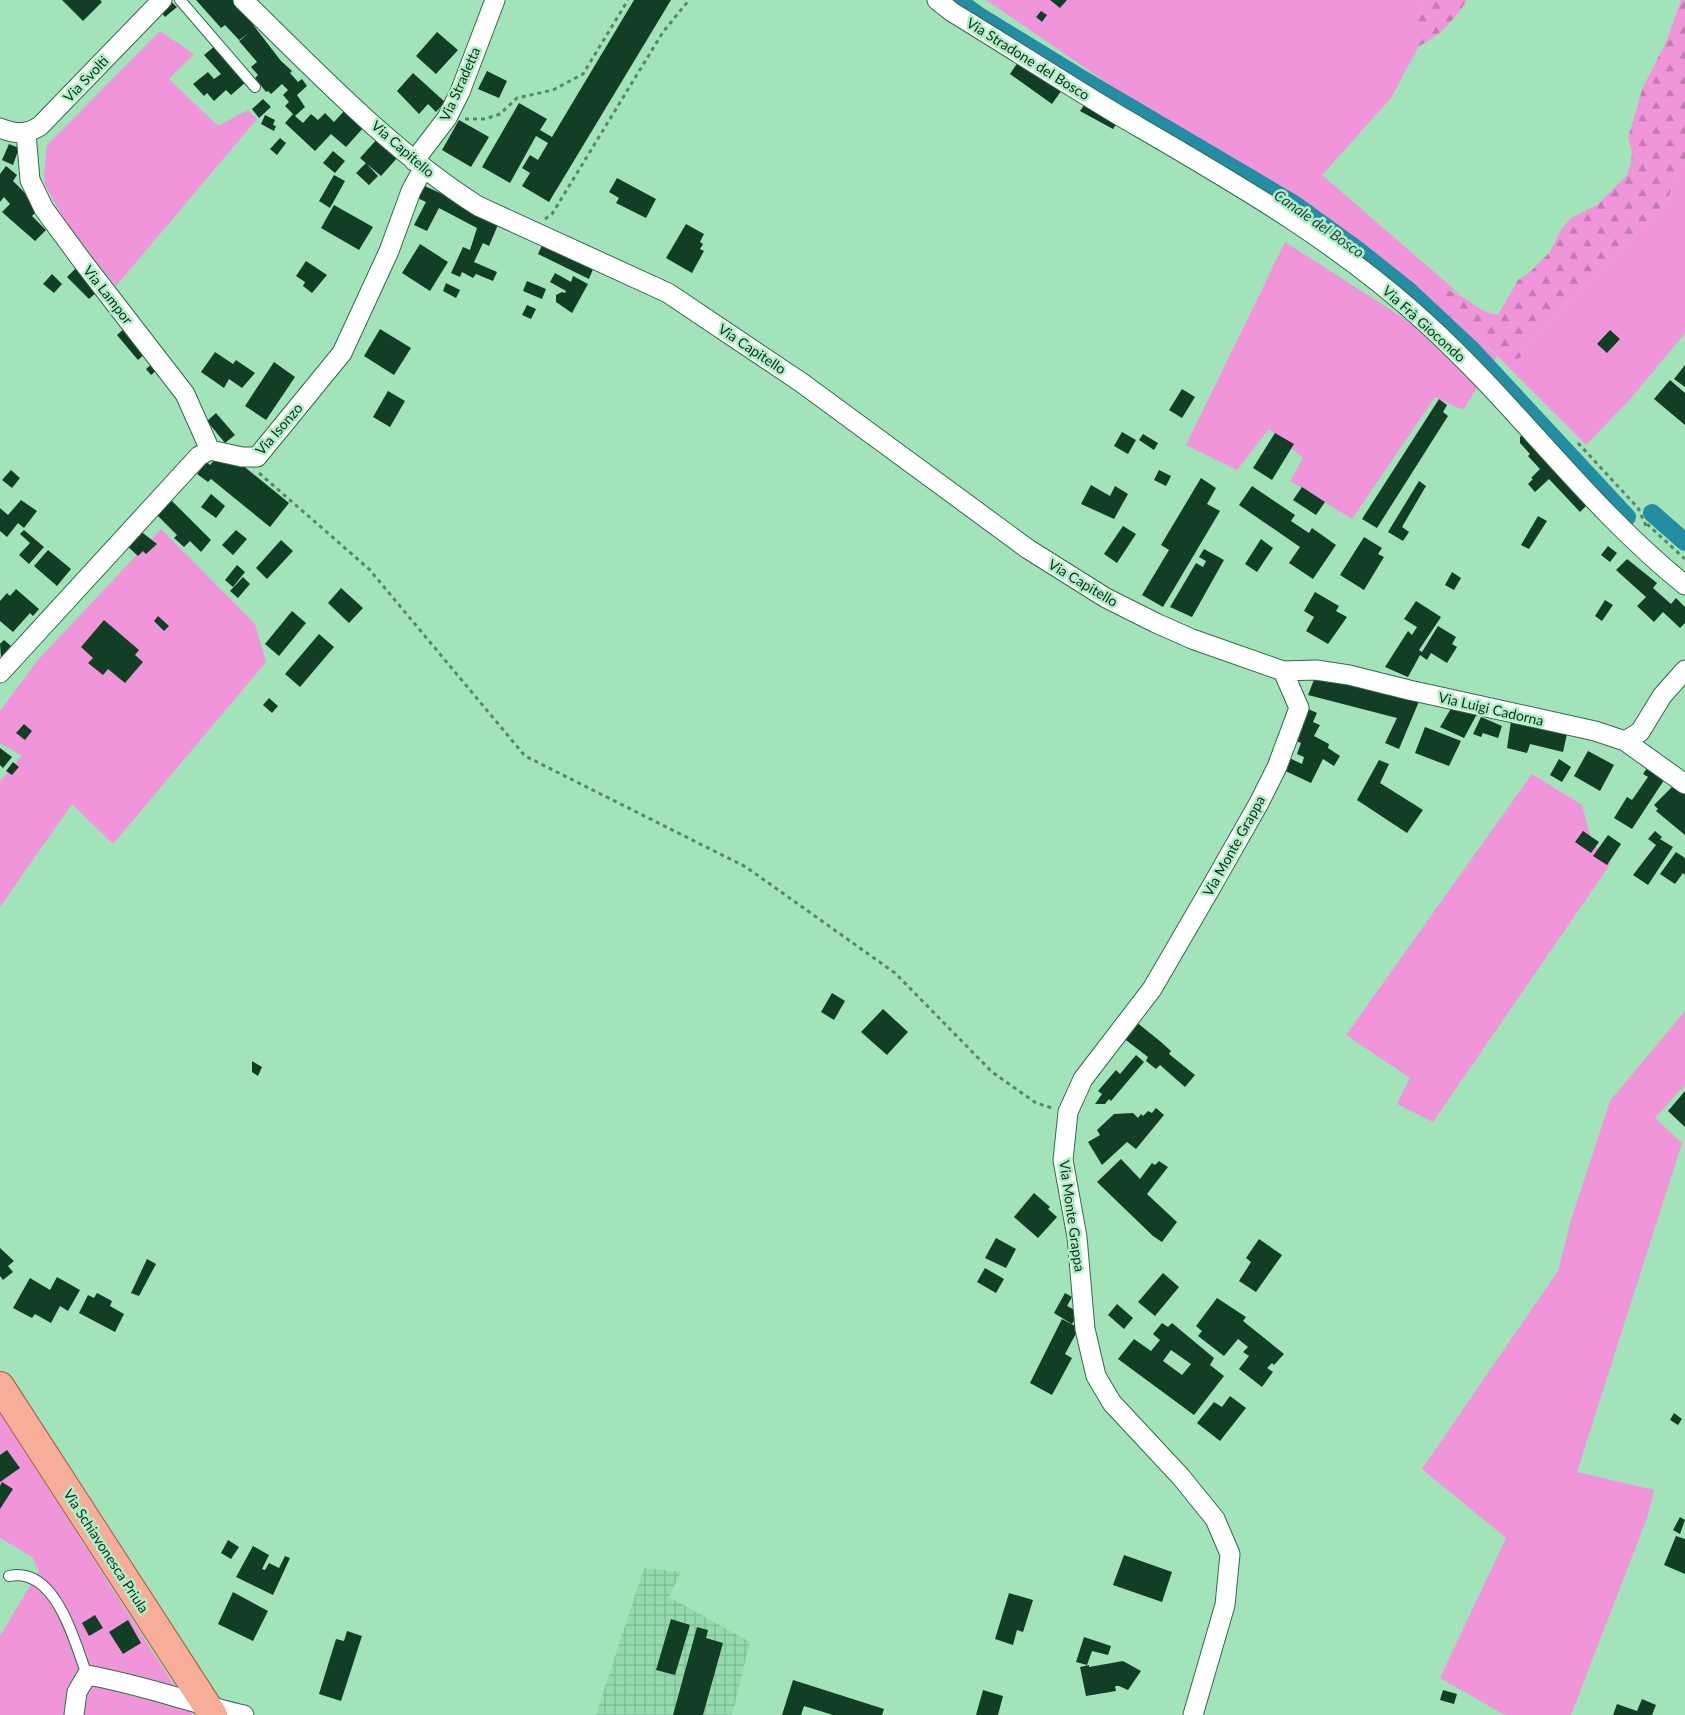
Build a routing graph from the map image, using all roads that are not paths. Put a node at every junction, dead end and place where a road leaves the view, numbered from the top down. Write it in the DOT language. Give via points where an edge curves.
graph roads {
  1 [pos="162,0"];
  2 [pos="180,0"];
  3 [pos="242,0"];
  4 [pos="495,0"];
  5 [pos="937,0"];
  6 [pos="255,87"];
  7 [pos="1120,116"];
  8 [pos="0,128"];
  9 [pos="26,133"];
  10 [pos="419,165"];
  11 [pos="210,450"];
  12 [pos="1685,585"];
  13 [pos="1685,670"];
  14 [pos="1283,671"];
  15 [pos="0,673"];
  16 [pos="1625,741"];
  17 [pos="1685,784"];
  18 [pos="0,1386"];
  19 [pos="9,1576"];
  20 [pos="87,1674"];
  21 [pos="210,1711"];
  22 [pos="74,1715"];
  23 [pos="244,1715"];
  24 [pos="1193,1715"];
  1 -- 9 [label="street, Via Svolti" via="40,126"];
  2 -- 6 [label="lane"];
  3 -- 10 [label="street, Via Capitello"];
  4 -- 10 [label="street, Via Stradetta" via="460,92"];
  5 -- 7 [label="street, Via Stradone del Bosco"];
  7 -- 12 [label="street, Via Frà Giocondo" via="1274,206 1389,291 1474,370 1600,507"];
  8 -- 9 [label="street"];
  9 -- 11 [label="street, Via Lampor" via="30,180 44,209 185,394"];
  10 -- 11 [label="street, Via Isonzo" via="389,251 342,354 257,457 242,458"];
  10 -- 14 [label="street, Via Capitello" via="478,206 668,294 802,383 1028,549 1106,598 1192,639"];
  11 -- 15 [label="street" via="199,456"];
  13 -- 16 [label="street" via="1662,696 1640,732"];
  14 -- 16 [label="street, Via Luigi Cadorna" via="1316,670 1349,675 1595,730"];
  14 -- 24 [label="street, Via Monte Grappa" via="1299,708 1277,767 1152,989 1083,1079 1068,1112 1063,1160 1077,1237 1085,1329 1096,1376 1112,1403 1215,1519 1230,1554 1225,1605"];
  16 -- 17 [label="street, Via Luigi Cadorna"];
  18 -- 21 [label="main road, Via Schiavonesca Priula"];
  19 -- 20 [label="lane" via="20,1573 46,1586 66,1619"];
  20 -- 21 [label="street" via="137,1685"];
  20 -- 22 [label="street" via="77,1692"];
  21 -- 23 [label="street"];
}
